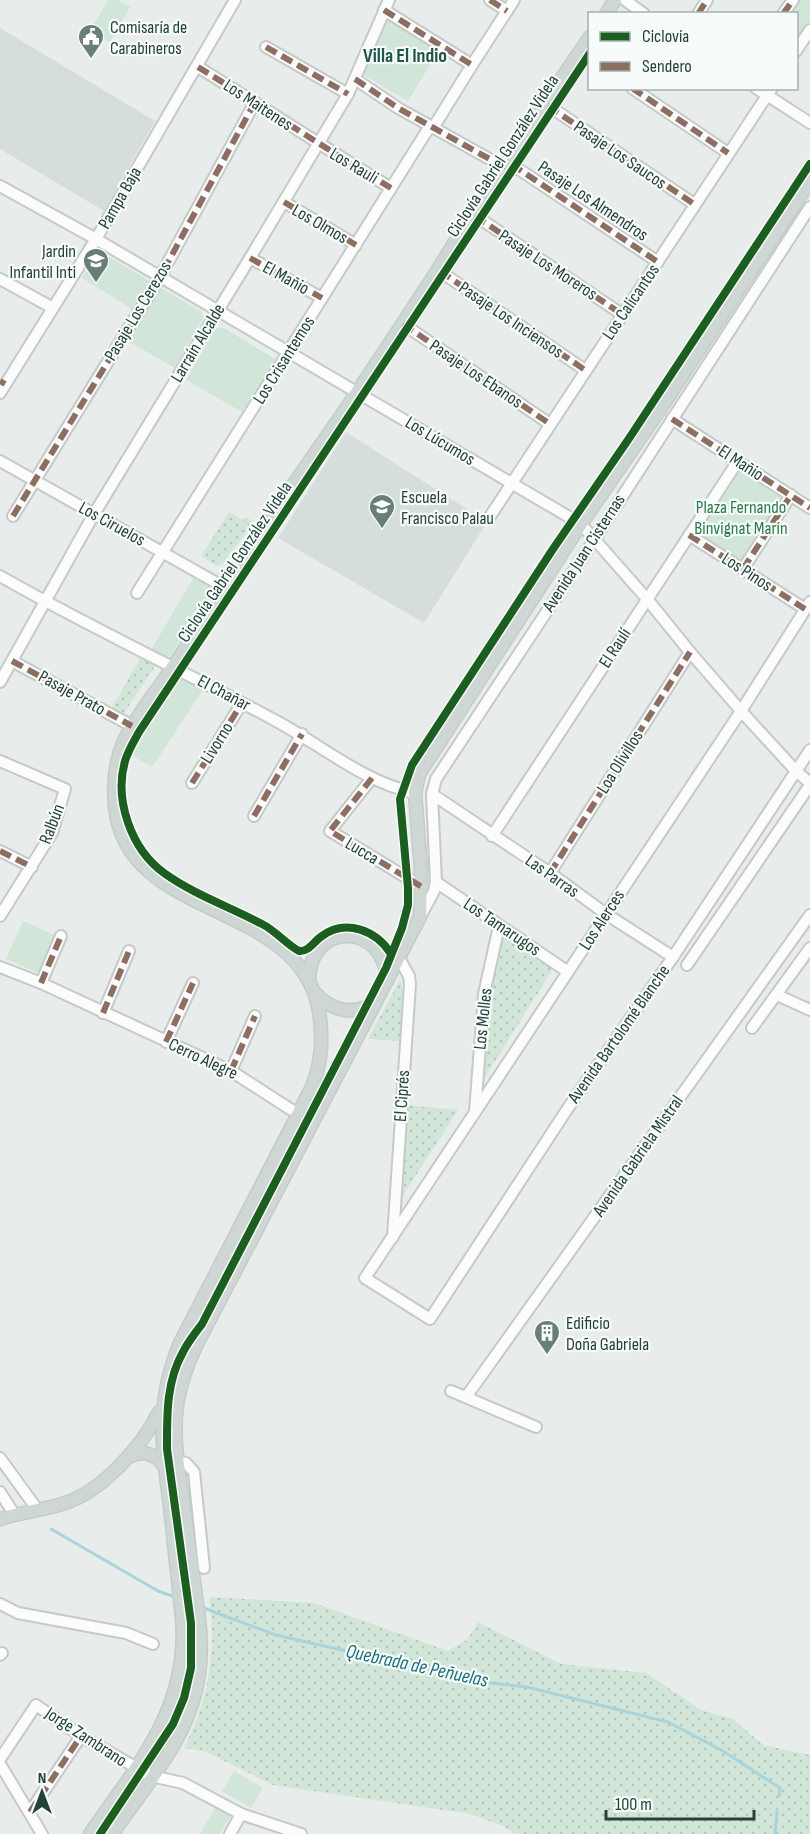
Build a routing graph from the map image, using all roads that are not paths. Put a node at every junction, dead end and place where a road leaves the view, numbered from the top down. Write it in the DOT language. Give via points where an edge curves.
graph roads {
  1 [pos="235,0"];
  2 [pos="490,0"];
  3 [pos="514,0"];
  4 [pos="626,0"];
  5 [pos="386,5"];
  6 [pos="507,11"];
  7 [pos="642,12"];
  8 [pos="810,30"];
  9 [pos="266,47"];
  10 [pos="798,48"];
  11 [pos="584,56"];
  12 [pos="472,65"];
  13 [pos="198,67"];
  14 [pos="355,80"];
  15 [pos="635,90"];
  16 [pos="769,92"];
  17 [pos="348,94"];
  18 [pos="255,102"];
  19 [pos="546,104"];
  20 [pos="810,123"];
  21 [pos="432,127"];
  22 [pos="317,144"];
  23 [pos="728,153"];
  24 [pos="502,166"];
  25 [pos="810,181"];
  26 [pos="0,186"];
  27 [pos="392,189"];
  28 [pos="284,202"];
  29 [pos="694,204"];
  30 [pos="810,207"];
  31 [pos="472,214"];
  32 [pos="96,239"];
  33 [pos="356,245"];
  34 [pos="250,258"];
  35 [pos="658,262"];
  36 [pos="438,270"];
  37 [pos="160,277"];
  38 [pos="0,279"];
  39 [pos="322,298"];
  40 [pos="54,309"];
  41 [pos="217,311"];
  42 [pos="623,315"];
  43 [pos="403,324"];
  44 [pos="289,353"];
  45 [pos="585,370"];
  46 [pos="2,386"];
  47 [pos="358,392"];
  48 [pos="672,419"];
  49 [pos="550,424"];
  50 [pos="0,461"];
  51 [pos="738,461"];
  52 [pos="33,480"];
  53 [pos="512,484"];
  54 [pos="791,495"];
  55 [pos="810,508"];
  56 [pos="94,514"];
  57 [pos="491,515"];
  58 [pos="13,516"];
  59 [pos="581,525"];
  60 [pos="689,535"];
  61 [pos="594,540"];
  62 [pos="163,552"];
  63 [pos="743,569"];
  64 [pos="0,576"];
  65 [pos="224,587"];
  66 [pos="137,593"];
  67 [pos="647,599"];
  68 [pos="45,602"];
  69 [pos="808,605"];
  70 [pos="690,652"];
  71 [pos="12,661"];
  72 [pos="173,667"];
  73 [pos="0,682"];
  74 [pos="242,703"];
  75 [pos="741,711"];
  76 [pos="132,726"];
  77 [pos="302,734"];
  78 [pos="810,750"];
  79 [pos="0,761"];
  80 [pos="796,771"];
  81 [pos="372,778"];
  82 [pos="192,783"];
  83 [pos="810,784"];
  84 [pos="415,793"];
  85 [pos="432,794"];
  86 [pos="254,816"];
  87 [pos="492,836"];
  88 [pos="0,851"];
  89 [pos="32,867"];
  90 [pos="550,873"];
  91 [pos="436,882"];
  92 [pos="422,887"];
  93 [pos="606,914"];
  94 [pos="810,915"];
  95 [pos="0,916"];
  96 [pos="420,917"];
  97 [pos="499,926"];
  98 [pos="61,936"];
  99 [pos="810,948"];
  100 [pos="129,951"];
  101 [pos="673,957"];
  102 [pos="399,958"];
  103 [pos="687,965"];
  104 [pos="0,967"];
  105 [pos="568,972"];
  106 [pos="387,981"];
  107 [pos="193,983"];
  108 [pos="41,984"];
  109 [pos="312,988"];
  110 [pos="777,995"];
  111 [pos="377,1000"];
  112 [pos="810,1011"];
  113 [pos="103,1012"];
  114 [pos="255,1016"];
  115 [pos="752,1028"];
  116 [pos="166,1042"];
  117 [pos="231,1071"];
  118 [pos="475,1113"];
  119 [pos="298,1114"];
  120 [pos="393,1237"];
  121 [pos="430,1318"];
  122 [pos="451,1391"];
  123 [pos="466,1397"];
  124 [pos="163,1406"];
  125 [pos="536,1427"];
  126 [pos="0,1458"];
  127 [pos="177,1461"];
  128 [pos="122,1462"];
  129 [pos="165,1471"];
  130 [pos="0,1492"];
  131 [pos="37,1509"];
  132 [pos="14,1514"];
  133 [pos="0,1519"];
  134 [pos="204,1568"];
  135 [pos="0,1604"];
  136 [pos="153,1644"];
  137 [pos="81,1736"];
  138 [pos="0,1760"];
  139 [pos="0,1764"];
  140 [pos="135,1768"];
  141 [pos="151,1776"];
  142 [pos="30,1812"];
  143 [pos="241,1814"];
  144 [pos="42,1834"];
  145 [pos="90,1834"];
  146 [pos="112,1834"];
  147 [pos="230,1834"];
  148 [pos="302,1834"];
  1 -- 13 [label="street, Pampa Baja"];
  2 -- 6 [label="street"];
  3 -- 6 [label="street, Los Crisantemos"];
  4 -- 7 [label="street"];
  5 -- 12 [label="street"];
  5 -- 14 [label="street, Larraín Alcalde"];
  6 -- 12 [label="street, Los Crisantemos"];
  8 -- 10 [label="street"];
  9 -- 17 [label="street"];
  11 -- 19 [label="main road"];
  12 -- 21 [label="street, Los Crisantemos"];
  13 -- 18 [label="street, Los Maitenes"];
  13 -- 32 [label="street, Pampa Baja"];
  14 -- 17 [label="street, Larraín Alcalde"];
  14 -- 21 [label="street, Pasaje Los Almendros"];
  15 -- 23 [label="street"];
  16 -- 20 [label="street"];
  16 -- 23 [label="street, Los Calicantos"];
  17 -- 22 [label="street, Larraín Alcalde"];
  18 -- 22 [label="street, Los Maitenes"];
  18 -- 37 [label="street, Pasaje Los Cerezos"];
  19 -- 24 [label="main road"];
  19 -- 29 [label="street, Pasaje Los Saucos"];
  21 -- 24 [label="street, Pasaje Los Almendros"];
  21 -- 27 [label="street, Los Crisantemos"];
  22 -- 27 [label="street, Los Rauli"];
  22 -- 28 [label="street, Larraín Alcalde"];
  23 -- 29 [label="street, Los Calicantos"];
  24 -- 31 [label="main road"];
  24 -- 35 [label="street, Pasaje Los Almendros" via="514,166"];
  25 -- 59 [label="main road, Avenida Juan Cisternas"];
  26 -- 32 [label="street, Los Lúcumos"];
  27 -- 33 [label="street, Los Crisantemos"];
  28 -- 33 [label="street, Los Olmos"];
  28 -- 34 [label="street, Larraín Alcalde"];
  29 -- 35 [label="street, Los Calicantos"];
  30 -- 48 [label="street, Avenida Juan Cisternas"];
  31 -- 36 [label="main road"];
  31 -- 42 [label="street, Pasaje Los Moreros"];
  32 -- 37 [label="street, Los Lúcumos"];
  32 -- 40 [label="street, Pampa Baja"];
  33 -- 39 [label="street, Los Crisantemos"];
  34 -- 39 [label="street, El Mañio"];
  34 -- 41 [label="street, Larraín Alcalde"];
  35 -- 42 [label="street, Los Calicantos"];
  36 -- 43 [label="main road"];
  36 -- 45 [label="street, Pasaje Los Inciensos"];
  37 -- 41 [label="street, Los Lúcumos"];
  37 -- 52 [label="street, Pasaje Los Cerezos"];
  38 -- 40 [label="street"];
  39 -- 44 [label="street, Los Crisantemos"];
  40 -- 46 [label="street, Pampa Baja"];
  41 -- 44 [label="street, Los Lúcumos"];
  41 -- 56 [label="street, Larraín Alcalde"];
  42 -- 45 [label="street, Los Calicantos"];
  43 -- 47 [label="main road"];
  43 -- 49 [label="street, Pasaje Los Ebanos"];
  44 -- 47 [label="street, Los Lúcumos"];
  44 -- 62 [label="street, Los Crisantemos"];
  45 -- 49 [label="street, Los Calicantos"];
  47 -- 53 [label="street, Los Lúcumos"];
  47 -- 65 [label="main road"];
  48 -- 51 [label="street, El Mañio"];
  48 -- 61 [label="street, Avenida Juan Cisternas"];
  49 -- 53 [label="street, Los Calicantos"];
  50 -- 52 [label="street, Los Ciruelos"];
  51 -- 54 [label="street, El Mañio"];
  51 -- 60 [label="street, El Raulí"];
  52 -- 56 [label="street, Los Ciruelos"];
  52 -- 58 [label="street, Pasaje Los Cerezos"];
  53 -- 57 [label="street, Los Calicantos"];
  53 -- 59 [label="street, Los Lúcumos"];
  54 -- 55 [label="street, El Mañio"];
  54 -- 63 [label="street"];
  56 -- 62 [label="street, Los Ciruelos"];
  56 -- 68 [label="street, Larraín Alcalde"];
  59 -- 61 [label="street, Los Lúcumos"];
  59 -- 84 [label="main road, Avenida Juan Cisternas" via="424,765"];
  60 -- 63 [label="street, Los Pinos"];
  60 -- 67 [label="street, El Raulí"];
  61 -- 67 [label="street, Los Lúcumos"];
  61 -- 85 [label="street, Avenida Juan Cisternas" via="436,779"];
  62 -- 65 [label="street, Los Ciruelos"];
  62 -- 66 [label="street, Los Crisantemos"];
  63 -- 69 [label="street, Los Pinos"];
  64 -- 68 [label="street, El Chañar"];
  65 -- 72 [label="main road"];
  67 -- 70 [label="street, Los Lúcumos"];
  67 -- 87 [label="street, El Raulí"];
  68 -- 71 [label="street, Larraín Alcalde"];
  68 -- 72 [label="street, El Chañar"];
  69 -- 75 [label="street, Los Alerces"];
  70 -- 75 [label="street, Los Lúcumos"];
  70 -- 90 [label="street, Loa Olivillos"];
  71 -- 73 [label="street, Larraín Alcalde"];
  71 -- 76 [label="street, Pasaje Prato"];
  72 -- 74 [label="street, El Chañar"];
  72 -- 76 [label="main road"];
  74 -- 77 [label="street, El Chañar"];
  74 -- 82 [label="street, Livorno"];
  75 -- 80 [label="street, Los Lúcumos"];
  75 -- 93 [label="street, Los Alerces"];
  76 -- 109 [label="main road" via="119,754 114,793 120,829 135,856 169,888 270,938 295,962"];
  77 -- 81 [label="street, El Chañar"];
  77 -- 86 [label="street"];
  78 -- 80 [label="street, Avenida Bartolomé Blanche"];
  79 -- 89 [label="street, Ralbún" via="65,789 52,833"];
  80 -- 83 [label="street, Los Lúcumos"];
  80 -- 101 [label="street, Avenida Bartolomé Blanche"];
  81 -- 84 [label="street, El Chañar"];
  81 -- 92 [label="street, Lucca" via="330,831"];
  83 -- 103 [label="street, Avenida Bartolomé Blanche"];
  84 -- 92 [label="main road, Avenida Juan Cisternas"];
  85 -- 87 [label="street, Las Parras"];
  85 -- 91 [label="street, Avenida Juan Cisternas"];
  87 -- 90 [label="street, Las Parras"];
  88 -- 89 [label="street"];
  89 -- 95 [label="street, Ralbún"];
  90 -- 93 [label="street, Las Parras"];
  91 -- 96 [label="street, Avenida Juan Cisternas"];
  91 -- 97 [label="street, Los Tamarugos"];
  92 -- 96 [label="main road, Avenida Juan Cisternas"];
  93 -- 101 [label="street, Las Parras"];
  93 -- 105 [label="street, Los Alerces"];
  94 -- 123 [label="street, Avenida Gabriela Mistral"];
  96 -- 102 [label="main road, Avenida Juan Cisternas"];
  97 -- 105 [label="street, Los Tamarugos"];
  97 -- 118 [label="street, Los Molles" via="484,993"];
  98 -- 108 [label="street"];
  99 -- 110 [label="street"];
  100 -- 113 [label="street"];
  101 -- 121 [label="street, Avenida Bartolomé Blanche"];
  102 -- 106 [label="main road, Avenida Juan Cisternas"];
  102 -- 120 [label="street, El Ciprés" via="410,984"];
  104 -- 108 [label="street, Cerro Alegre"];
  105 -- 118 [label="street, Los Alerces"];
  106 -- 109 [label="main road" via="384,961 376,949 369,942 349,936 335,938 320,947 310,964"];
  106 -- 111 [label="main road, Avenida Juan Cisternas"];
  107 -- 116 [label="street"];
  108 -- 113 [label="street, Cerro Alegre"];
  109 -- 111 [label="main road" via="329,1006 342,1010 358,1010"];
  109 -- 119 [label="main road" via="320,1020 321,1059"];
  110 -- 112 [label="street"];
  110 -- 115 [label="street"];
  111 -- 127 [label="main road, Avenida Juan Cisternas" via="192,1355 177,1401"];
  113 -- 116 [label="street, Cerro Alegre"];
  114 -- 117 [label="street"];
  116 -- 117 [label="street, Cerro Alegre"];
  117 -- 119 [label="street, Cerro Alegre"];
  118 -- 120 [label="street, Los Alerces"];
  119 -- 124 [label="main road" via="180,1343"];
  120 -- 121 [label="street, Los Alerces" via="365,1278"];
  122 -- 123 [label="street"];
  123 -- 125 [label="street"];
  124 -- 128 [label="main road" via="151,1429"];
  124 -- 129 [label="main road"];
  126 -- 131 [label="street"];
  127 -- 134 [label="street" via="186,1463 194,1472"];
  127 -- 141 [label="main road, Avenida Juan Cisternas" via="201,1655 191,1707 169,1751"];
  128 -- 129 [label="main road" via="146,1453 157,1458"];
  128 -- 131 [label="main road" via="100,1485 81,1497"];
  129 -- 140 [label="main road" via="183,1653 173,1699"];
  130 -- 132 [label="street"];
  131 -- 132 [label="main road"];
  132 -- 133 [label="main road"];
  135 -- 136 [label="street" via="18,1613 126,1633"];
  137 -- 138 [label="street, Jorge Zambrano" via="36,1705"];
  137 -- 140 [label="street, Jorge Zambrano"];
  137 -- 142 [label="street"];
  139 -- 142 [label="street"];
  140 -- 141 [label="street, Jorge Zambrano"];
  140 -- 145 [label="main road"];
  141 -- 143 [label="street, Jorge Zambrano" via="194,1787"];
  141 -- 146 [label="main road, Avenida Juan Cisternas"];
  142 -- 144 [label="street"];
  143 -- 147 [label="street"];
  143 -- 148 [label="street, Jorge Zambrano"];
}
